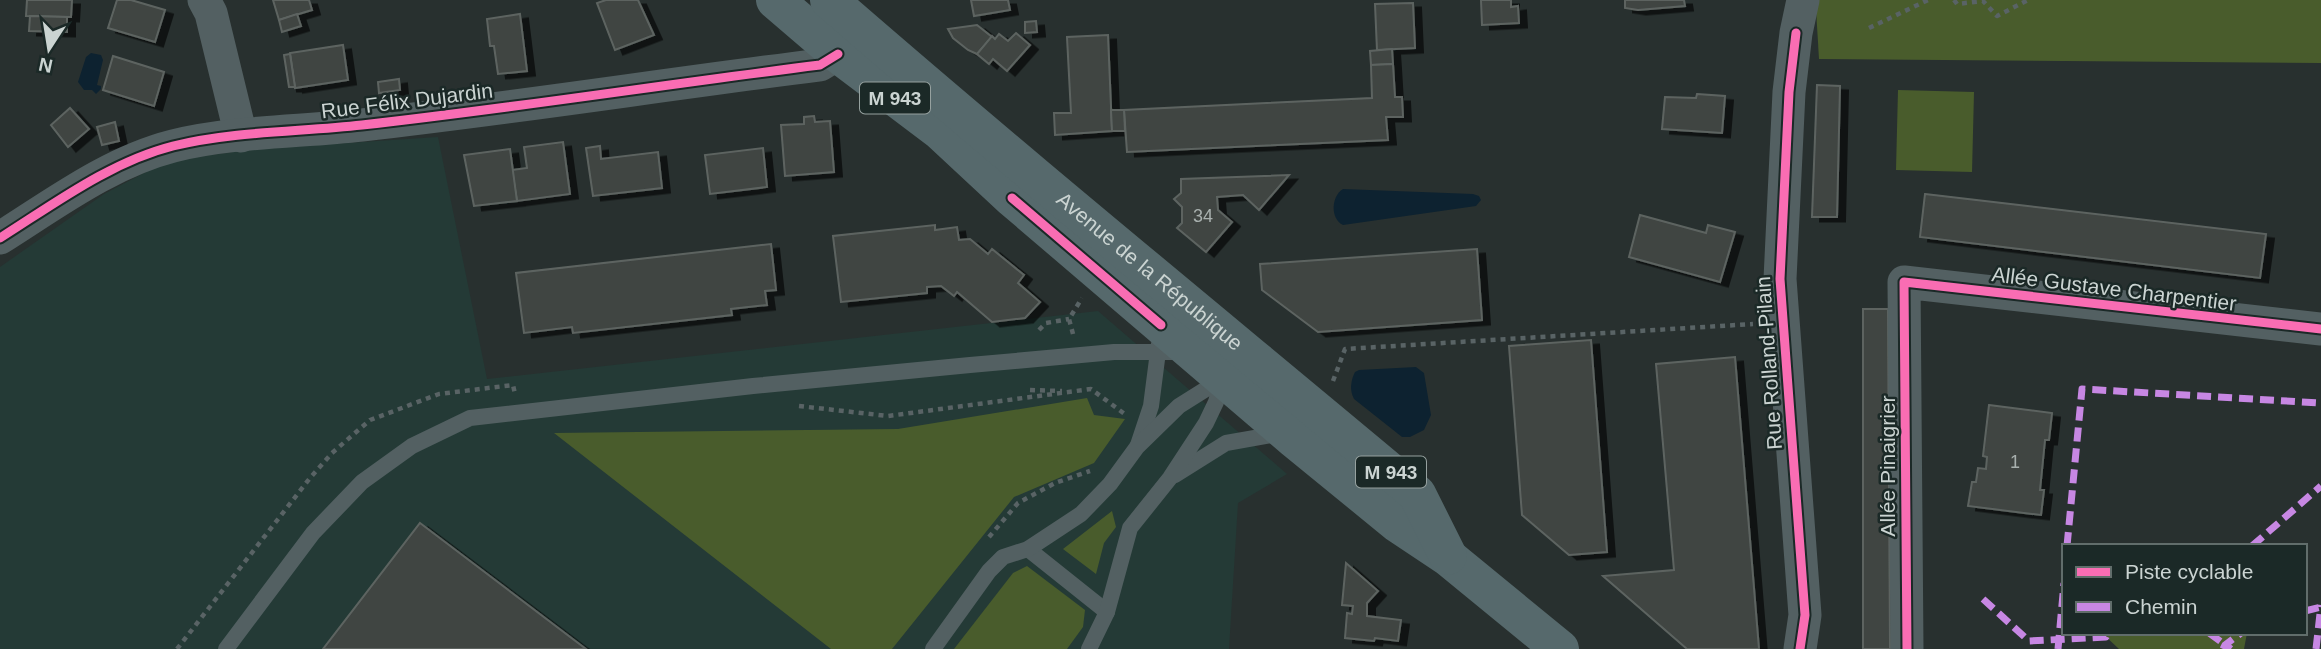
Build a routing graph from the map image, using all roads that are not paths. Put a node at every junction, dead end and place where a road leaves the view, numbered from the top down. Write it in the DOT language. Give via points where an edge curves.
graph roads {
  1 [pos="204,0"];
  2 [pos="775,0"];
  3 [pos="829,0"];
  4 [pos="1803,0"];
  5 [pos="838,54"];
  6 [pos="241,136"];
  7 [pos="0,238"];
  8 [pos="1904,282"];
  9 [pos="2321,329"];
  10 [pos="1213,359"];
  11 [pos="1309,407"];
  12 [pos="1137,447"];
  13 [pos="1170,478"];
  14 [pos="1028,549"];
  15 [pos="1107,612"];
  16 [pos="226,649"];
  17 [pos="933,649"];
  18 [pos="1089,649"];
  19 [pos="1560,649"];
  20 [pos="1800,649"];
  21 [pos="1907,649"];
  1 -- 6 [label="street"];
  2 -- 5 [label="main road, Avenue de la République / M 943"];
  3 -- 10 [label="main road, Avenue de la République / M 943" via="1051,187"];
  4 -- 20 [label="street, Rue Rolland-Pilain" via="1789,92 1780,279 1805,615"];
  5 -- 6 [label="street, Rue Félix Dujardin" via="820,65 362,125"];
  5 -- 10 [label="main road, Avenue de la République / M 943" via="940,131 1012,198"];
  6 -- 7 [label="street, Rue Félix Dujardin" via="173,146 138,158"];
  8 -- 9 [label="street, Allée Gustave Charpentier"];
  8 -- 21 [label="street, Allée Pinaigrier"];
  10 -- 11 [label="main road, Avenue de la République / M 943"];
  10 -- 11 [label="main road, Avenue de la République / M 943"];
  10 -- 12 [label="lane" via="1179,406"];
  10 -- 12 [label="lane" via="1155,384"];
  10 -- 13 [label="lane" via="1216,402"];
  10 -- 16 [label="lane" via="1090,354 470,418 412,446 362,482 313,533"];
  11 -- 13 [label="lane" via="1226,443"];
  11 -- 19 [label="main road, Avenue de la République / M 943" via="1417,494 1449,558"];
  12 -- 14 [label="lane" via="1081,514"];
  13 -- 15 [label="lane" via="1130,528"];
  14 -- 15 [label="lane"];
  14 -- 17 [label="lane" via="1003,557 989,571"];
  15 -- 18 [label="lane"];
}
